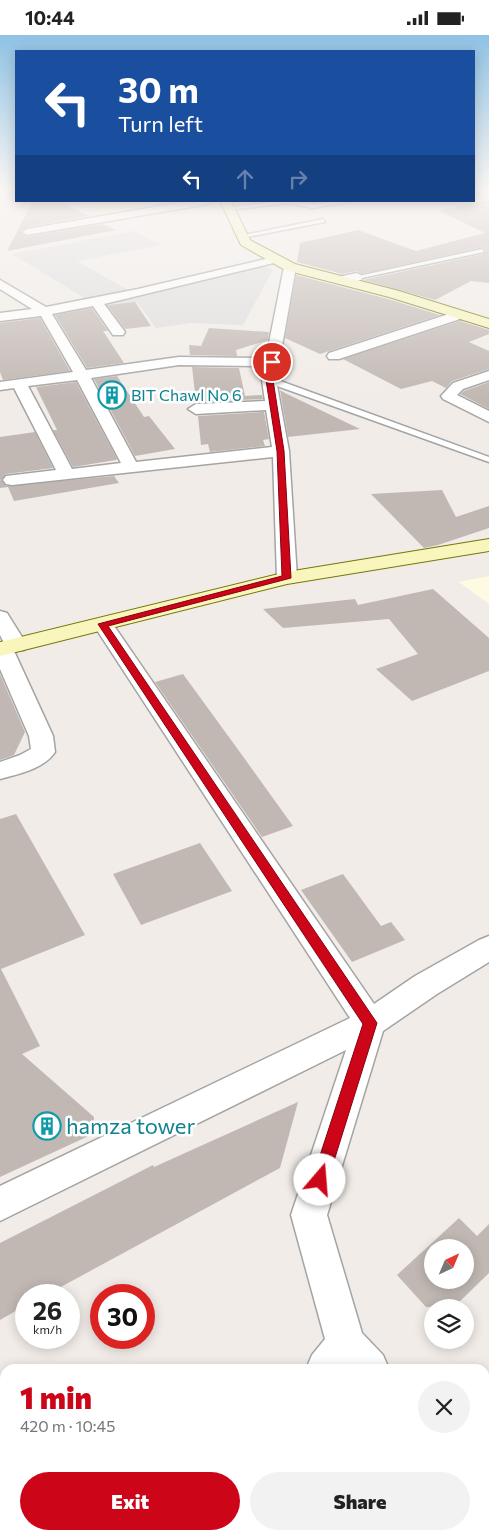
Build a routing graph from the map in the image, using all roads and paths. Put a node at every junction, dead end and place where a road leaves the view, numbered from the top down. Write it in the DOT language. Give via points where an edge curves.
graph roads {
  1 [pos="271,258"];
  2 [pos="447,258"];
  3 [pos="274,260"];
  4 [pos="290,267"];
  5 [pos="357,277"];
  6 [pos="342,280"];
  7 [pos="0,284"];
  8 [pos="96,302"];
  9 [pos="45,312"];
  10 [pos="458,315"];
  11 [pos="0,317"];
  12 [pos="489,324"];
  13 [pos="118,332"];
  14 [pos="334,356"];
  15 [pos="272,362"];
  16 [pos="82,375"];
  17 [pos="489,375"];
  18 [pos="269,380"];
  19 [pos="19,383"];
  20 [pos="0,386"];
  21 [pos="273,405"];
  22 [pos="196,409"];
  23 [pos="489,417"];
  24 [pos="281,451"];
  25 [pos="489,460"];
  26 [pos="131,467"];
  27 [pos="66,474"];
  28 [pos="12,480"];
  29 [pos="489,545"];
  30 [pos="287,578"];
  31 [pos="0,617"];
  32 [pos="102,624"];
  33 [pos="6,648"];
  34 [pos="0,771"];
  35 [pos="489,948"];
  36 [pos="370,1023"];
  37 [pos="0,1204"];
  38 [pos="347,1361"];
  1 -- 3 [label="main road"];
  2 -- 5 [label="lane"];
  3 -- 4 [label="main road"];
  3 -- 8 [label="street"];
  4 -- 6 [label="main road"];
  4 -- 15 [label="street"];
  5 -- 6 [label="street"];
  6 -- 10 [label="main road"];
  7 -- 9 [label="street"];
  8 -- 9 [label="street"];
  8 -- 13 [label="street"];
  9 -- 11 [label="street"];
  9 -- 16 [label="street"];
  10 -- 12 [label="main road"];
  10 -- 14 [label="street"];
  15 -- 16 [label="street" via="179,361"];
  15 -- 18 [label="street"];
  16 -- 19 [label="street"];
  16 -- 26 [label="street"];
  17 -- 23 [label="street" via="458,386 448,396"];
  18 -- 21 [label="street"];
  18 -- 25 [label="lane"];
  19 -- 20 [label="street"];
  19 -- 27 [label="street"];
  21 -- 22 [label="street"];
  21 -- 24 [label="street"];
  24 -- 26 [label="street"];
  24 -- 30 [label="street"];
  26 -- 27 [label="street"];
  27 -- 28 [label="street"];
  29 -- 30 [label="main road"];
  30 -- 32 [label="main road"];
  31 -- 33 [label="street"];
  32 -- 33 [label="main road"];
  32 -- 36 [label="street"];
  33 -- 34 [label="street" via="42,736 43,752 29,761"];
  35 -- 36 [label="street"];
  36 -- 37 [label="street"];
  36 -- 38 [label="street" via="309,1215"];
}
